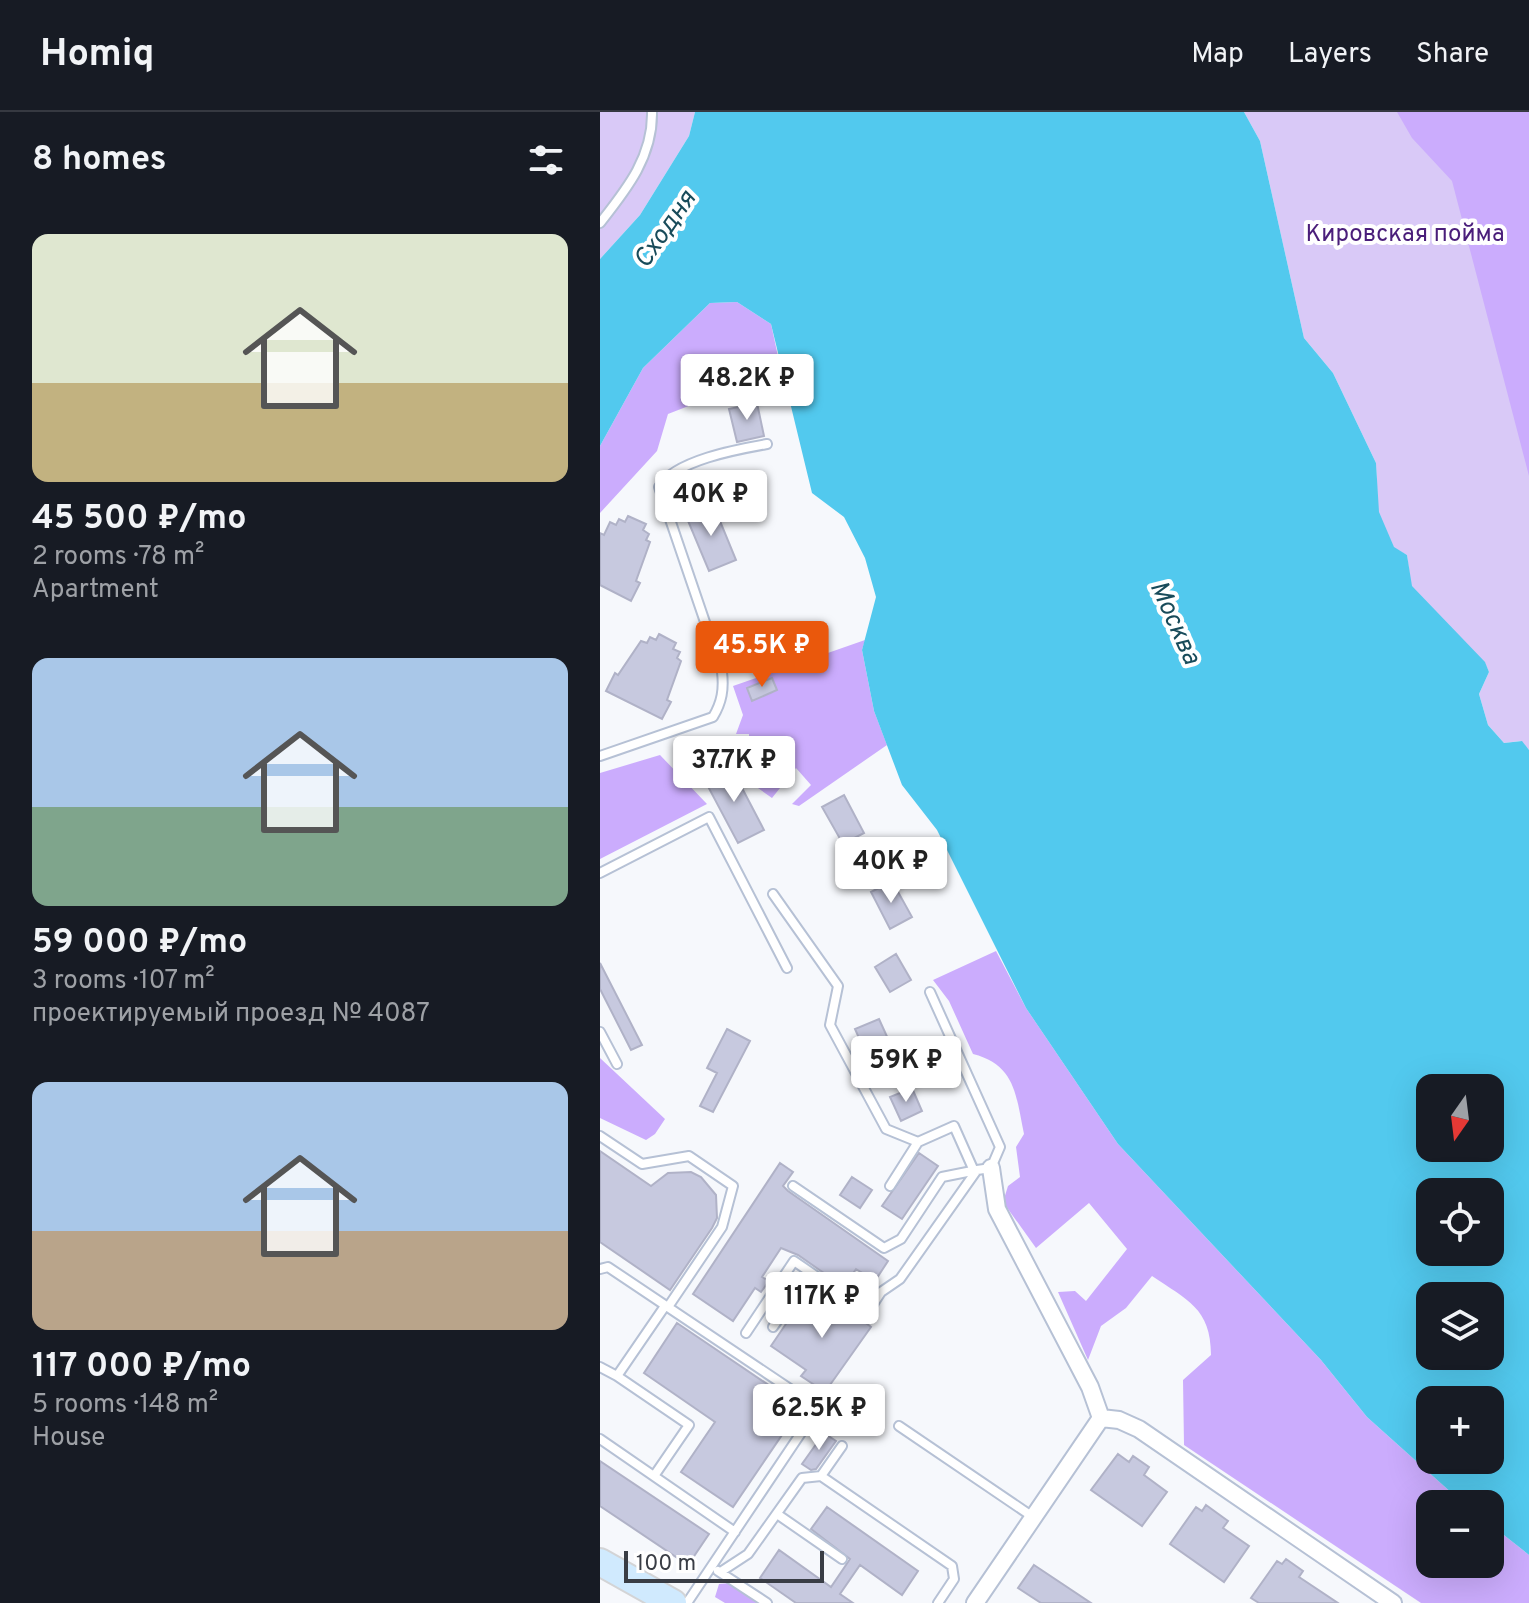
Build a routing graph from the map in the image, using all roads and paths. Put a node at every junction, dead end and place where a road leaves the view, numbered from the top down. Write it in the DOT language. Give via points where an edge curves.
graph roads {
  1 [pos="652,112"];
  2 [pos="600,223"];
  3 [pos="767,444"];
  4 [pos="713,717"];
  5 [pos="714,729"];
  6 [pos="600,756"];
  7 [pos="600,873"];
  8 [pos="773,894"];
  9 [pos="787,968"];
  10 [pos="930,992"];
  11 [pos="600,1032"];
  12 [pos="617,1064"];
  13 [pos="600,1136"];
  14 [pos="918,1142"];
  15 [pos="981,1170"];
  16 [pos="793,1186"];
  17 [pos="890,1186"];
  18 [pos="600,1269"];
  19 [pos="820,1279"];
  20 [pos="666,1306"];
  21 [pos="773,1327"];
  22 [pos="746,1333"];
  23 [pos="600,1367"];
  24 [pos="617,1376"];
  25 [pos="1101,1418"];
  26 [pos="899,1426"];
  27 [pos="600,1439"];
  28 [pos="842,1446"];
  29 [pos="654,1476"];
  30 [pos="821,1476"];
  31 [pos="777,1514"];
  32 [pos="1033,1517"];
  33 [pos="735,1532"];
  34 [pos="842,1559"];
  35 [pos="600,1562"];
  36 [pos="709,1570"];
  37 [pos="600,1571"];
  38 [pos="722,1571"];
  39 [pos="645,1603"];
  40 [pos="673,1603"];
  41 [pos="687,1603"];
  42 [pos="767,1603"];
  43 [pos="938,1603"];
  44 [pos="975,1603"];
  45 [pos="1393,1603"];
  1 -- 2 [label="lane" via="637,175"];
  3 -- 4 [label="lane" via="708,458 668,477 659,487 722,672 722,699"];
  4 -- 5 [label="lane"];
  4 -- 6 [label="lane"];
  7 -- 9 [label="lane" via="709,817"];
  8 -- 14 [label="lane" via="838,986 830,1025 886,1129"];
  10 -- 15 [label="lane" via="1000,1147"];
  11 -- 12 [label="lane"];
  13 -- 20 [label="lane" via="642,1164 689,1156 733,1186 722,1227"];
  14 -- 15 [label="lane" via="954,1126"];
  14 -- 17 [label="lane"];
  15 -- 16 [label="lane" via="942,1177 901,1239 884,1248"];
  15 -- 19 [label="lane" via="900,1279 881,1292 868,1312"];
  15 -- 25 [label="street"];
  18 -- 20 [label="lane" via="608,1267"];
  19 -- 21 [label="lane" via="805,1301 789,1304"];
  19 -- 22 [label="lane" via="794,1261"];
  20 -- 24 [label="lane"];
  20 -- 33 [label="lane" via="811,1403 809,1421"];
  23 -- 24 [label="lane"];
  24 -- 29 [label="lane" via="689,1425"];
  25 -- 32 [label="street"];
  25 -- 45 [label="street" via="1139,1429"];
  26 -- 32 [label="lane"];
  27 -- 29 [label="lane"];
  28 -- 30 [label="lane"];
  29 -- 33 [label="lane"];
  30 -- 31 [label="lane" via="802,1478"];
  30 -- 43 [label="lane" via="952,1566 954,1579"];
  31 -- 34 [label="lane"];
  31 -- 38 [label="lane" via="748,1554"];
  32 -- 44 [label="street"];
  33 -- 36 [label="lane"];
  35 -- 40 [label="main road"];
  36 -- 38 [label="lane"];
  36 -- 41 [label="lane"];
  37 -- 39 [label="main road"];
  38 -- 42 [label="lane"];
}
